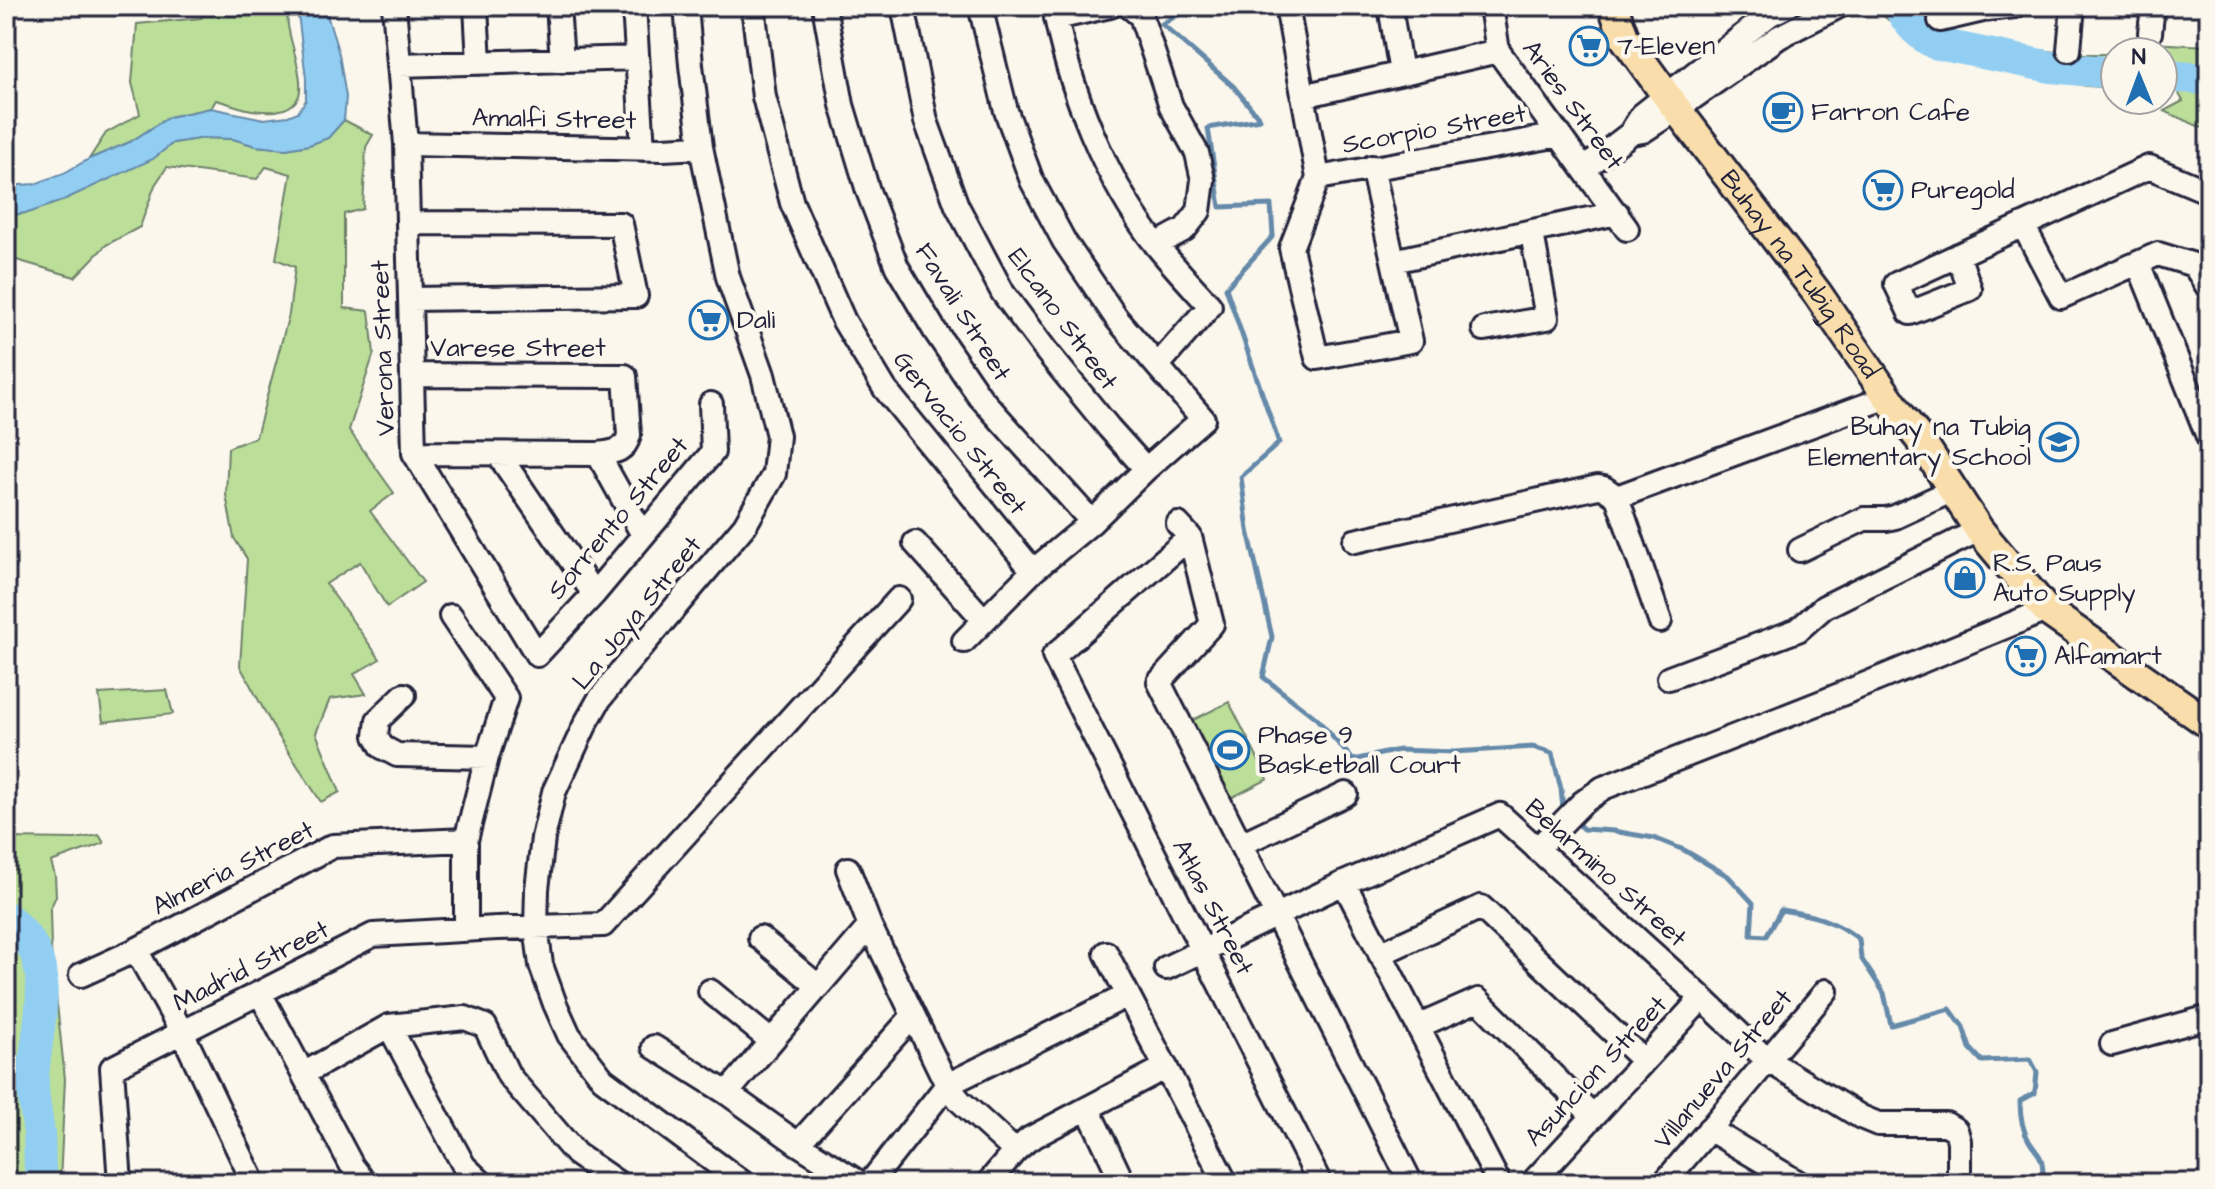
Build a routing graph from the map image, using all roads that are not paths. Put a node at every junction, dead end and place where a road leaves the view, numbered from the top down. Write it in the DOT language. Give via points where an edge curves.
graph roads {
  1 [pos="394,6"];
  2 [pos="476,6"];
  3 [pos="558,6"];
  4 [pos="634,6"];
  5 [pos="686,6"];
  6 [pos="753,6"];
  7 [pos="824,6"];
  8 [pos="903,6"];
  9 [pos="980,6"];
  10 [pos="1110,6"];
  11 [pos="1129,6"];
  12 [pos="1287,6"];
  13 [pos="1390,6"];
  14 [pos="1491,6"];
  15 [pos="1613,6"];
  16 [pos="1787,6"];
  17 [pos="1839,6"];
  18 [pos="2015,6"];
  19 [pos="2073,6"];
  20 [pos="2153,6"];
  21 [pos="1055,12"];
  22 [pos="1940,20"];
  23 [pos="2150,33"];
  24 [pos="2069,50"];
  25 [pos="1498,51"];
  26 [pos="637,58"];
  27 [pos="562,61"];
  28 [pos="479,63"];
  29 [pos="399,65"];
  30 [pos="1401,73"];
  31 [pos="1303,96"];
  32 [pos="1672,102"];
  33 [pos="1560,135"];
  34 [pos="406,144"];
  35 [pos="701,147"];
  36 [pos="643,149"];
  37 [pos="1372,167"];
  38 [pos="1584,169"];
  39 [pos="1318,178"];
  40 [pos="2209,192"];
  41 [pos="408,223"];
  42 [pos="2023,225"];
  43 [pos="1532,233"];
  44 [pos="1156,245"];
  45 [pos="1958,255"];
  46 [pos="1393,261"];
  47 [pos="2138,263"];
  48 [pos="2209,289"];
  49 [pos="410,299"];
  50 [pos="1484,329"];
  51 [pos="1158,365"];
  52 [pos="412,375"];
  53 [pos="1888,397"];
  54 [pos="711,404"];
  55 [pos="2209,439"];
  56 [pos="414,453"];
  57 [pos="498,454"];
  58 [pos="598,454"];
  59 [pos="1146,469"];
  60 [pos="1953,490"];
  61 [pos="1617,497"];
  62 [pos="1092,522"];
  63 [pos="1979,530"];
  64 [pos="643,535"];
  65 [pos="1355,541"];
  66 [pos="915,543"];
  67 [pos="1800,550"];
  68 [pos="1033,571"];
  69 [pos="594,594"];
  70 [pos="899,599"];
  71 [pos="2046,610"];
  72 [pos="451,616"];
  73 [pos="984,620"];
  74 [pos="1660,621"];
  75 [pos="964,641"];
  76 [pos="537,655"];
  77 [pos="1669,678"];
  78 [pos="404,695"];
  79 [pos="2209,724"];
  80 [pos="487,757"];
  81 [pos="1346,794"];
  82 [pos="466,840"];
  83 [pos="1241,844"];
  84 [pos="1537,849"];
  85 [pos="848,869"];
  86 [pos="1344,883"];
  87 [pos="1278,915"];
  88 [pos="870,926"];
  89 [pos="536,927"];
  90 [pos="466,929"];
  91 [pos="760,938"];
  92 [pos="136,950"];
  93 [pos="1203,950"];
  94 [pos="1106,953"];
  95 [pos="1380,954"];
  96 [pos="1166,968"];
  97 [pos="81,975"];
  98 [pos="818,986"];
  99 [pos="710,991"];
  100 [pos="1826,991"];
  101 [pos="260,993"];
  102 [pos="1128,995"];
  103 [pos="1702,998"];
  104 [pos="913,1016"];
  105 [pos="2209,1017"];
  106 [pos="389,1026"];
  107 [pos="1419,1026"];
  108 [pos="182,1032"];
  109 [pos="771,1041"];
  110 [pos="2112,1044"];
  111 [pos="654,1047"];
  112 [pos="1767,1060"];
  113 [pos="1644,1061"];
  114 [pos="1166,1067"];
  115 [pos="303,1074"];
  116 [pos="947,1085"];
  117 [pos="727,1093"];
  118 [pos="1088,1109"];
  119 [pos="1593,1116"];
  120 [pos="1709,1129"];
  121 [pos="798,1144"];
  122 [pos="1015,1151"];
  123 [pos="120,1183"];
  124 [pos="254,1183"];
  125 [pos="365,1183"];
  126 [pos="482,1183"];
  127 [pos="618,1183"];
  128 [pos="743,1183"];
  129 [pos="860,1183"];
  130 [pos="870,1183"];
  131 [pos="988,1183"];
  132 [pos="1123,1183"];
  133 [pos="1226,1183"];
  134 [pos="1320,1183"];
  135 [pos="1411,1183"];
  136 [pos="1499,1183"];
  137 [pos="1532,1183"];
  138 [pos="1664,1183"];
  139 [pos="1799,1183"];
  140 [pos="1959,1183"];
  1 -- 29 [label="street, Verona Street"];
  2 -- 28 [label="street"];
  3 -- 27 [label="street"];
  4 -- 26 [label="street"];
  5 -- 35 [label="street, La Joya Street"];
  6 -- 68 [label="street, Gervacio Street" via="764,97 792,203 844,321 885,389"];
  7 -- 62 [label="street, Favali Street" via="842,105 897,267 980,397"];
  8 -- 59 [label="street, Elcano Street" via="926,121 957,206 1003,293"];
  9 -- 51 [label="street" via="1006,111 1032,181 1064,241 1117,319"];
  10 -- 21 [label="street"];
  11 -- 44 [label="street" via="1141,16 1203,180 1199,211 1185,229"];
  12 -- 31 [label="street"];
  13 -- 30 [label="street"];
  14 -- 25 [label="street, Aries Street"];
  15 -- 32 [label="main road, Buhay na Tubig Road" via="1624,37"];
  16 -- 32 [label="street" via="1769,15"];
  17 -- 32 [label="street"];
  18 -- 22 [label="street"];
  19 -- 24 [label="street"];
  20 -- 23 [label="street"];
  21 -- 44 [label="street" via="1073,84 1113,179"];
  25 -- 30 [label="street"];
  25 -- 33 [label="street, Aries Street"];
  26 -- 27 [label="street"];
  26 -- 36 [label="street"];
  27 -- 28 [label="street"];
  28 -- 29 [label="street"];
  29 -- 34 [label="street, Verona Street"];
  30 -- 31 [label="street"];
  31 -- 39 [label="street"];
  32 -- 38 [label="street" via="1636,122 1631,133"];
  32 -- 53 [label="main road, Buhay na Tubig Road" via="1817,293"];
  33 -- 37 [label="street, Scorpio Street"];
  33 -- 38 [label="street, Aries Street"];
  34 -- 36 [label="street, Amalfi Street"];
  34 -- 41 [label="street, Verona Street"];
  35 -- 36 [label="street, Amalfi Street"];
  35 -- 89 [label="street, La Joya Street" via="728,277 772,406 778,436 774,474 745,525 622,670 586,723 554,792 543,838"];
  37 -- 39 [label="street, Scorpio Street"];
  37 -- 46 [label="street"];
  38 -- 43 [label="street, Aries Street" via="1622,221"];
  39 -- 46 [label="street" via="1291,248 1317,358 1411,341"];
  40 -- 42 [label="street" via="2149,167"];
  41 -- 49 [label="street, Verona Street"];
  41 -- 49 [label="street" via="621,224 636,296"];
  42 -- 45 [label="street"];
  42 -- 47 [label="street" via="2061,297"];
  43 -- 46 [label="street"];
  43 -- 50 [label="street" via="1547,318"];
  44 -- 51 [label="street" via="1210,306"];
  47 -- 48 [label="street" via="2158,254 2194,265"];
  47 -- 55 [label="street"];
  49 -- 52 [label="street, Verona Street"];
  51 -- 59 [label="street" via="1203,419"];
  52 -- 56 [label="street, Verona Street"];
  52 -- 58 [label="street, Varese Street" via="625,376 627,444"];
  53 -- 60 [label="main road, Buhay na Tubig Road"];
  53 -- 61 [label="street"];
  54 -- 64 [label="street, Sorrento Street" via="713,452"];
  56 -- 57 [label="street"];
  56 -- 76 [label="street, Verona Street"];
  57 -- 58 [label="street"];
  57 -- 69 [label="street"];
  58 -- 64 [label="street"];
  59 -- 62 [label="street"];
  60 -- 63 [label="main road, Buhay na Tubig Road"];
  60 -- 67 [label="street" via="1895,517 1864,519"];
  61 -- 65 [label="street" via="1598,487"];
  61 -- 74 [label="street"];
  62 -- 68 [label="street"];
  63 -- 71 [label="main road, Buhay na Tubig Road"];
  63 -- 77 [label="street" via="1824,607 1798,630"];
  64 -- 69 [label="street, Sorrento Street"];
  66 -- 73 [label="street"];
  68 -- 73 [label="street"];
  69 -- 76 [label="street, Sorrento Street"];
  70 -- 89 [label="street, Madrid Street" via="603,925"];
  71 -- 79 [label="main road, Buhay na Tubig Road"];
  71 -- 84 [label="street" via="1603,788"];
  72 -- 80 [label="street" via="506,698"];
  73 -- 75 [label="street"];
  78 -- 80 [label="street" via="378,720 376,736 382,747 397,755"];
  80 -- 82 [label="street"];
  81 -- 83 [label="street"];
  82 -- 90 [label="street"];
  82 -- 92 [label="street, Almeria Street" via="333,846"];
  83 -- 87 [label="street"];
  83 -- 93 [label="street, Atlas Street" via="1159,682 1212,624 1184,530 1054,656"];
  84 -- 86 [label="street, Belarmino Street" via="1500,815"];
  84 -- 103 [label="street, Belarmino Street"];
  85 -- 88 [label="street"];
  86 -- 87 [label="street, Belarmino Street"];
  86 -- 95 [label="street"];
  87 -- 93 [label="street, Belarmino Street"];
  87 -- 135 [label="street"];
  88 -- 98 [label="street"];
  88 -- 104 [label="street"];
  89 -- 90 [label="street, Madrid Street"];
  89 -- 128 [label="street, La Joya Street" via="541,965 555,1004 569,1035 603,1079"];
  90 -- 101 [label="street, Madrid Street" via="373,935"];
  91 -- 98 [label="street"];
  92 -- 97 [label="street, Almeria Street"];
  92 -- 108 [label="street"];
  93 -- 96 [label="street, Belarmino Street"];
  93 -- 134 [label="street, Atlas Street"];
  94 -- 102 [label="street"];
  95 -- 107 [label="street"];
  95 -- 113 [label="street" via="1481,907"];
  98 -- 109 [label="street"];
  99 -- 109 [label="street"];
  100 -- 112 [label="street, Villanueva Street"];
  101 -- 108 [label="street, Madrid Street"];
  101 -- 115 [label="street"];
  102 -- 114 [label="street"];
  102 -- 116 [label="street"];
  103 -- 112 [label="street, Belarmino Street"];
  103 -- 113 [label="street, Asuncion Street"];
  104 -- 116 [label="street"];
  104 -- 121 [label="street"];
  105 -- 110 [label="street"];
  106 -- 115 [label="street"];
  106 -- 126 [label="street" via="464,1166"];
  106 -- 127 [label="street" via="465,1018 485,1026 509,1076 576,1154"];
  107 -- 119 [label="street" via="1478,1000"];
  107 -- 136 [label="street"];
  108 -- 123 [label="street, Madrid Street" via="112,1068"];
  108 -- 124 [label="street"];
  109 -- 117 [label="street"];
  111 -- 117 [label="street"];
  112 -- 120 [label="street, Villanueva Street"];
  112 -- 140 [label="street, Belarmino Street" via="1878,1124 1946,1124 1956,1130"];
  113 -- 119 [label="street, Asuncion Street"];
  114 -- 118 [label="street"];
  114 -- 133 [label="street"];
  115 -- 125 [label="street"];
  116 -- 122 [label="street"];
  116 -- 130 [label="street"];
  117 -- 121 [label="street"];
  118 -- 122 [label="street"];
  118 -- 132 [label="street"];
  119 -- 137 [label="street, Asuncion Street"];
  120 -- 138 [label="street, Villanueva Street"];
  120 -- 139 [label="street"];
  121 -- 129 [label="street"];
  122 -- 131 [label="street"];
}
